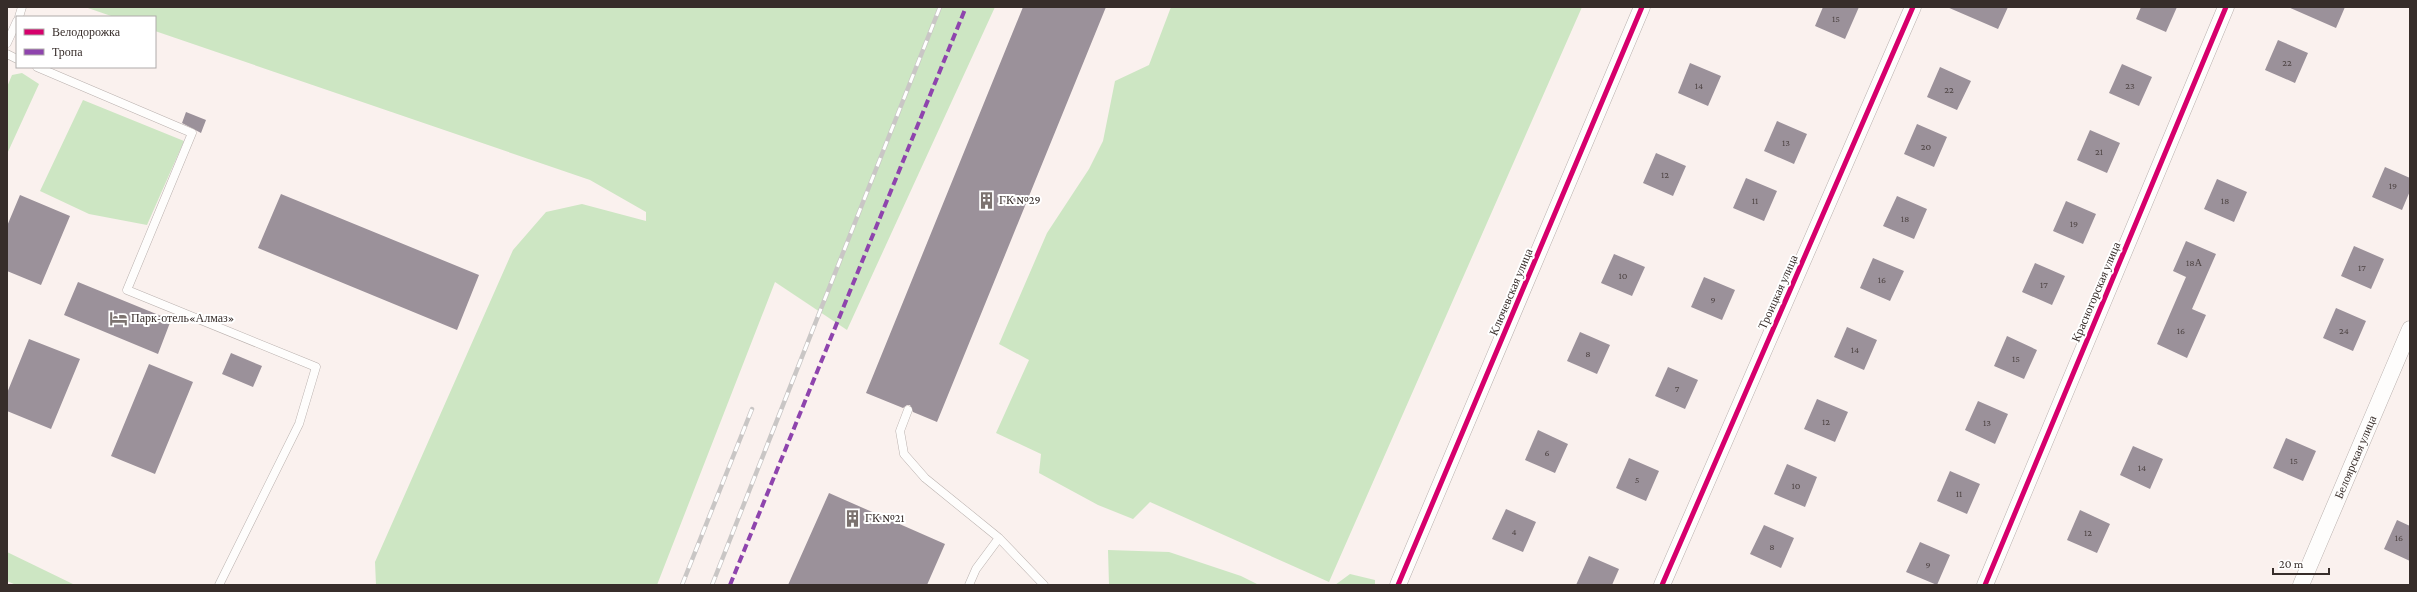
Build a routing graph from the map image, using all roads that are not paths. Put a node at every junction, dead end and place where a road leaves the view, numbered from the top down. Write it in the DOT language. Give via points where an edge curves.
graph roads {
  1 [pos="1642,7"];
  2 [pos="1914,7"];
  3 [pos="2226,7"];
  4 [pos="16,23"];
  5 [pos="7,43"];
  6 [pos="7,54"];
  7 [pos="16,58"];
  8 [pos="39,68"];
  9 [pos="2410,329"];
  10 [pos="908,410"];
  11 [pos="999,538"];
  12 [pos="218,585"];
  13 [pos="969,585"];
  14 [pos="1044,585"];
  15 [pos="1398,585"];
  16 [pos="1662,585"];
  17 [pos="1986,585"];
  18 [pos="2301,585"];
  1 -- 15 [label="street, Ключевская улица"];
  2 -- 16 [label="street, Троицкая улица"];
  3 -- 17 [label="street, Красногорская улица"];
  4 -- 5 [label="lane"];
  6 -- 7 [label="lane"];
  8 -- 12 [label="lane" via="192,133 127,290 316,367 299,424"];
  9 -- 18 [label="street, Белоярская улица"];
  10 -- 11 [label="lane" via="900,431 904,454 925,478"];
  11 -- 13 [label="lane" via="976,569"];
  11 -- 14 [label="lane"];
}
